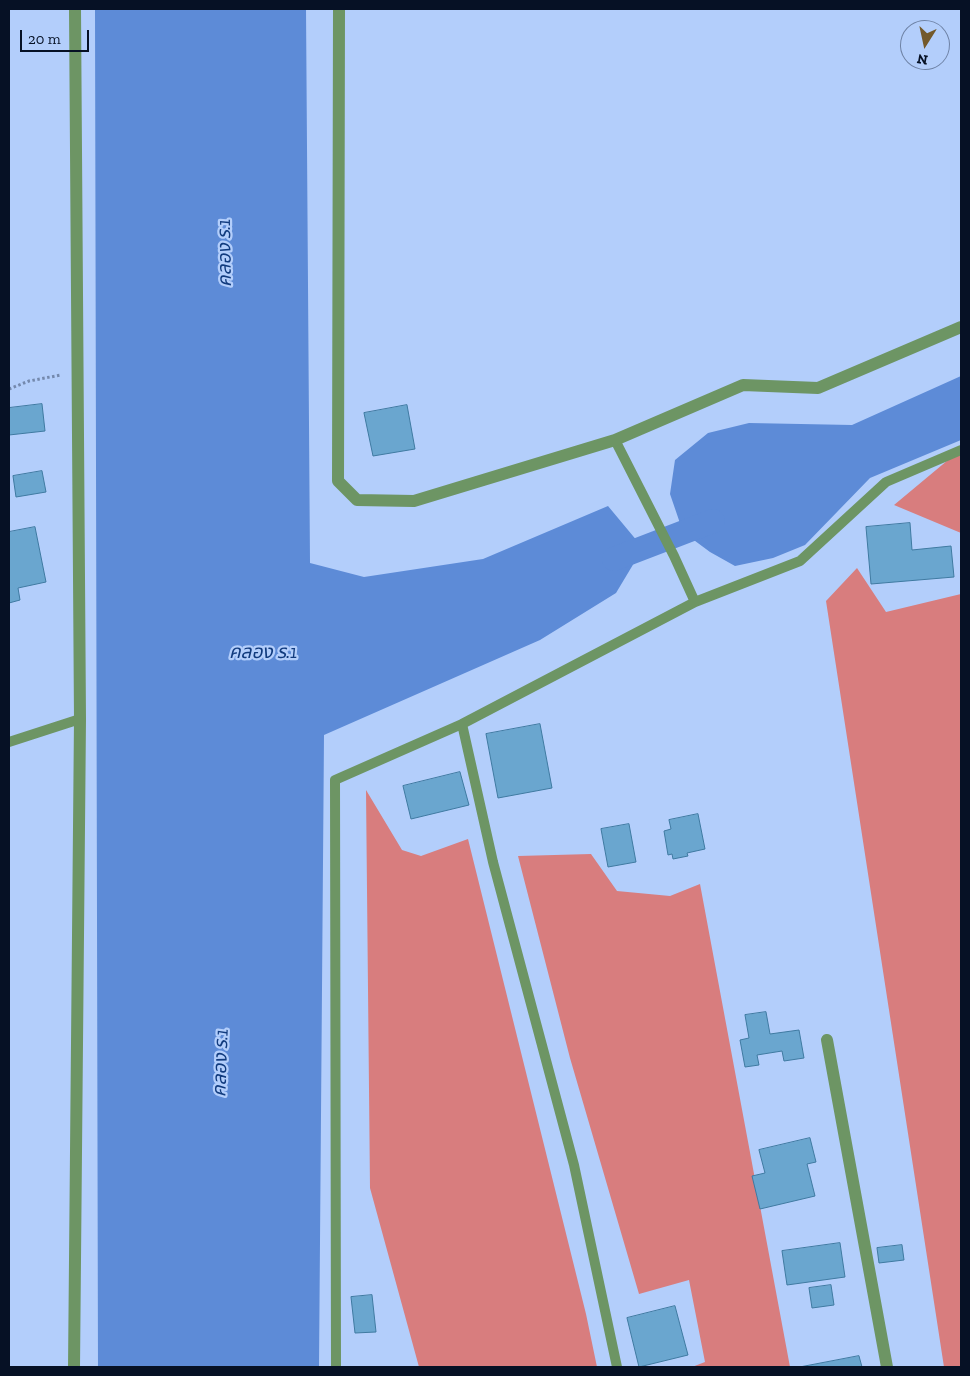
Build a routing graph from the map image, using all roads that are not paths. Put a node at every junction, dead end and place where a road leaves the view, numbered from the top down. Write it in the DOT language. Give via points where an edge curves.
graph roads {
  1 [pos="76,9"];
  2 [pos="339,9"];
  3 [pos="961,327"];
  4 [pos="615,440"];
  5 [pos="961,450"];
  6 [pos="695,602"];
  7 [pos="80,719"];
  8 [pos="462,724"];
  9 [pos="9,742"];
  10 [pos="827,1040"];
  11 [pos="74,1367"];
  12 [pos="336,1367"];
  13 [pos="617,1367"];
  14 [pos="887,1367"];
  1 -- 7 [label="street"];
  2 -- 4 [label="street" via="338,481 357,500 414,501"];
  3 -- 4 [label="street" via="818,388 743,385"];
  4 -- 6 [label="lane"];
  5 -- 6 [label="lane" via="886,482 800,561"];
  6 -- 8 [label="lane"];
  7 -- 9 [label="lane"];
  7 -- 11 [label="street"];
  8 -- 12 [label="lane" via="334,780"];
  8 -- 13 [label="lane" via="493,862 574,1165"];
  10 -- 14 [label="street"];
}
